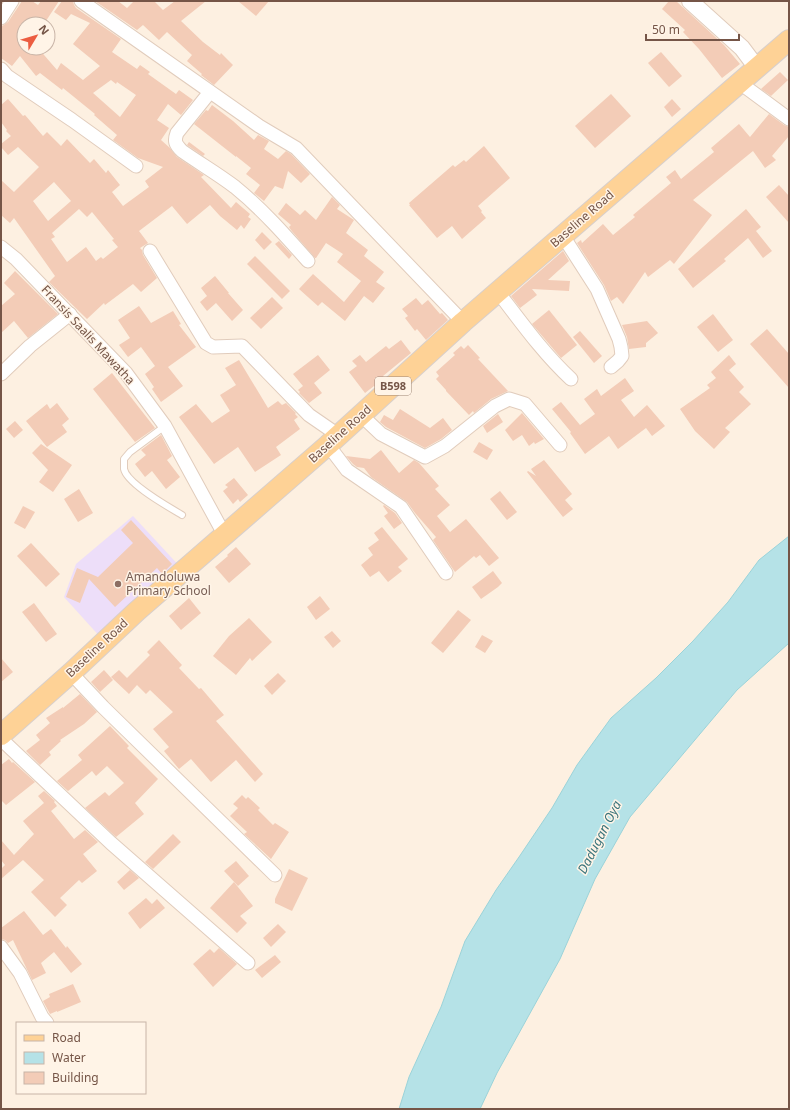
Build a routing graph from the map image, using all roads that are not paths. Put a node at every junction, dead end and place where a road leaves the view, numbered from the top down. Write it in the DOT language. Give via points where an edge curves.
graph roads {
  1 [pos="12,1"];
  2 [pos="80,1"];
  3 [pos="690,1"];
  4 [pos="1,18"];
  5 [pos="789,40"];
  6 [pos="757,68"];
  7 [pos="1,70"];
  8 [pos="740,83"];
  9 [pos="210,92"];
  10 [pos="789,119"];
  11 [pos="136,166"];
  12 [pos="563,236"];
  13 [pos="1,247"];
  14 [pos="150,251"];
  15 [pos="308,261"];
  16 [pos="498,292"];
  17 [pos="70,314"];
  18 [pos="463,322"];
  19 [pos="611,367"];
  20 [pos="1,374"];
  21 [pos="571,379"];
  22 [pos="361,415"];
  23 [pos="166,426"];
  24 [pos="333,440"];
  25 [pos="560,445"];
  26 [pos="182,516"];
  27 [pos="224,534"];
  28 [pos="446,573"];
  29 [pos="71,673"];
  30 [pos="1,735"];
  31 [pos="1,739"];
  32 [pos="275,875"];
  33 [pos="1,947"];
  34 [pos="248,963"];
  35 [pos="46,1022"];
  1 -- 4 [label="street"];
  2 -- 9 [label="street"];
  3 -- 6 [label="street" via="742,48"];
  5 -- 6 [label="main road, Baseline Road / B598"];
  6 -- 8 [label="main road, Baseline Road / B598"];
  7 -- 11 [label="street"];
  8 -- 10 [label="street"];
  8 -- 12 [label="main road, Baseline Road / B598"];
  9 -- 15 [label="street" via="177,133 176,145 233,186 264,213"];
  9 -- 18 [label="street" via="296,148"];
  12 -- 16 [label="main road, Baseline Road / B598"];
  12 -- 19 [label="street" via="597,289 619,339 622,356"];
  13 -- 17 [label="street, Fransis Saalis Mawatha"];
  14 -- 24 [label="street" via="206,343 214,347 242,346"];
  16 -- 18 [label="main road, Baseline Road / B598"];
  16 -- 21 [label="street" via="557,367"];
  17 -- 20 [label="street" via="30,346"];
  17 -- 23 [label="street, Fransis Saalis Mawatha" via="126,373"];
  18 -- 22 [label="main road, Baseline Road / B598"];
  22 -- 24 [label="main road, Baseline Road / B598"];
  22 -- 25 [label="street" via="381,434 425,457 445,446 496,406 509,399 525,404"];
  23 -- 26 [label="lane" via="130,452 124,459 124,470 138,487"];
  23 -- 27 [label="street, Fransis Saalis Mawatha"];
  24 -- 27 [label="main road, Baseline Road / B598"];
  24 -- 28 [label="street" via="347,470 401,507"];
  27 -- 29 [label="main road, Baseline Road / B598" via="137,610"];
  29 -- 30 [label="main road, Baseline Road / B598"];
  29 -- 32 [label="street"];
  31 -- 34 [label="street" via="111,843"];
  33 -- 35 [label="street" via="20,973"];
}
